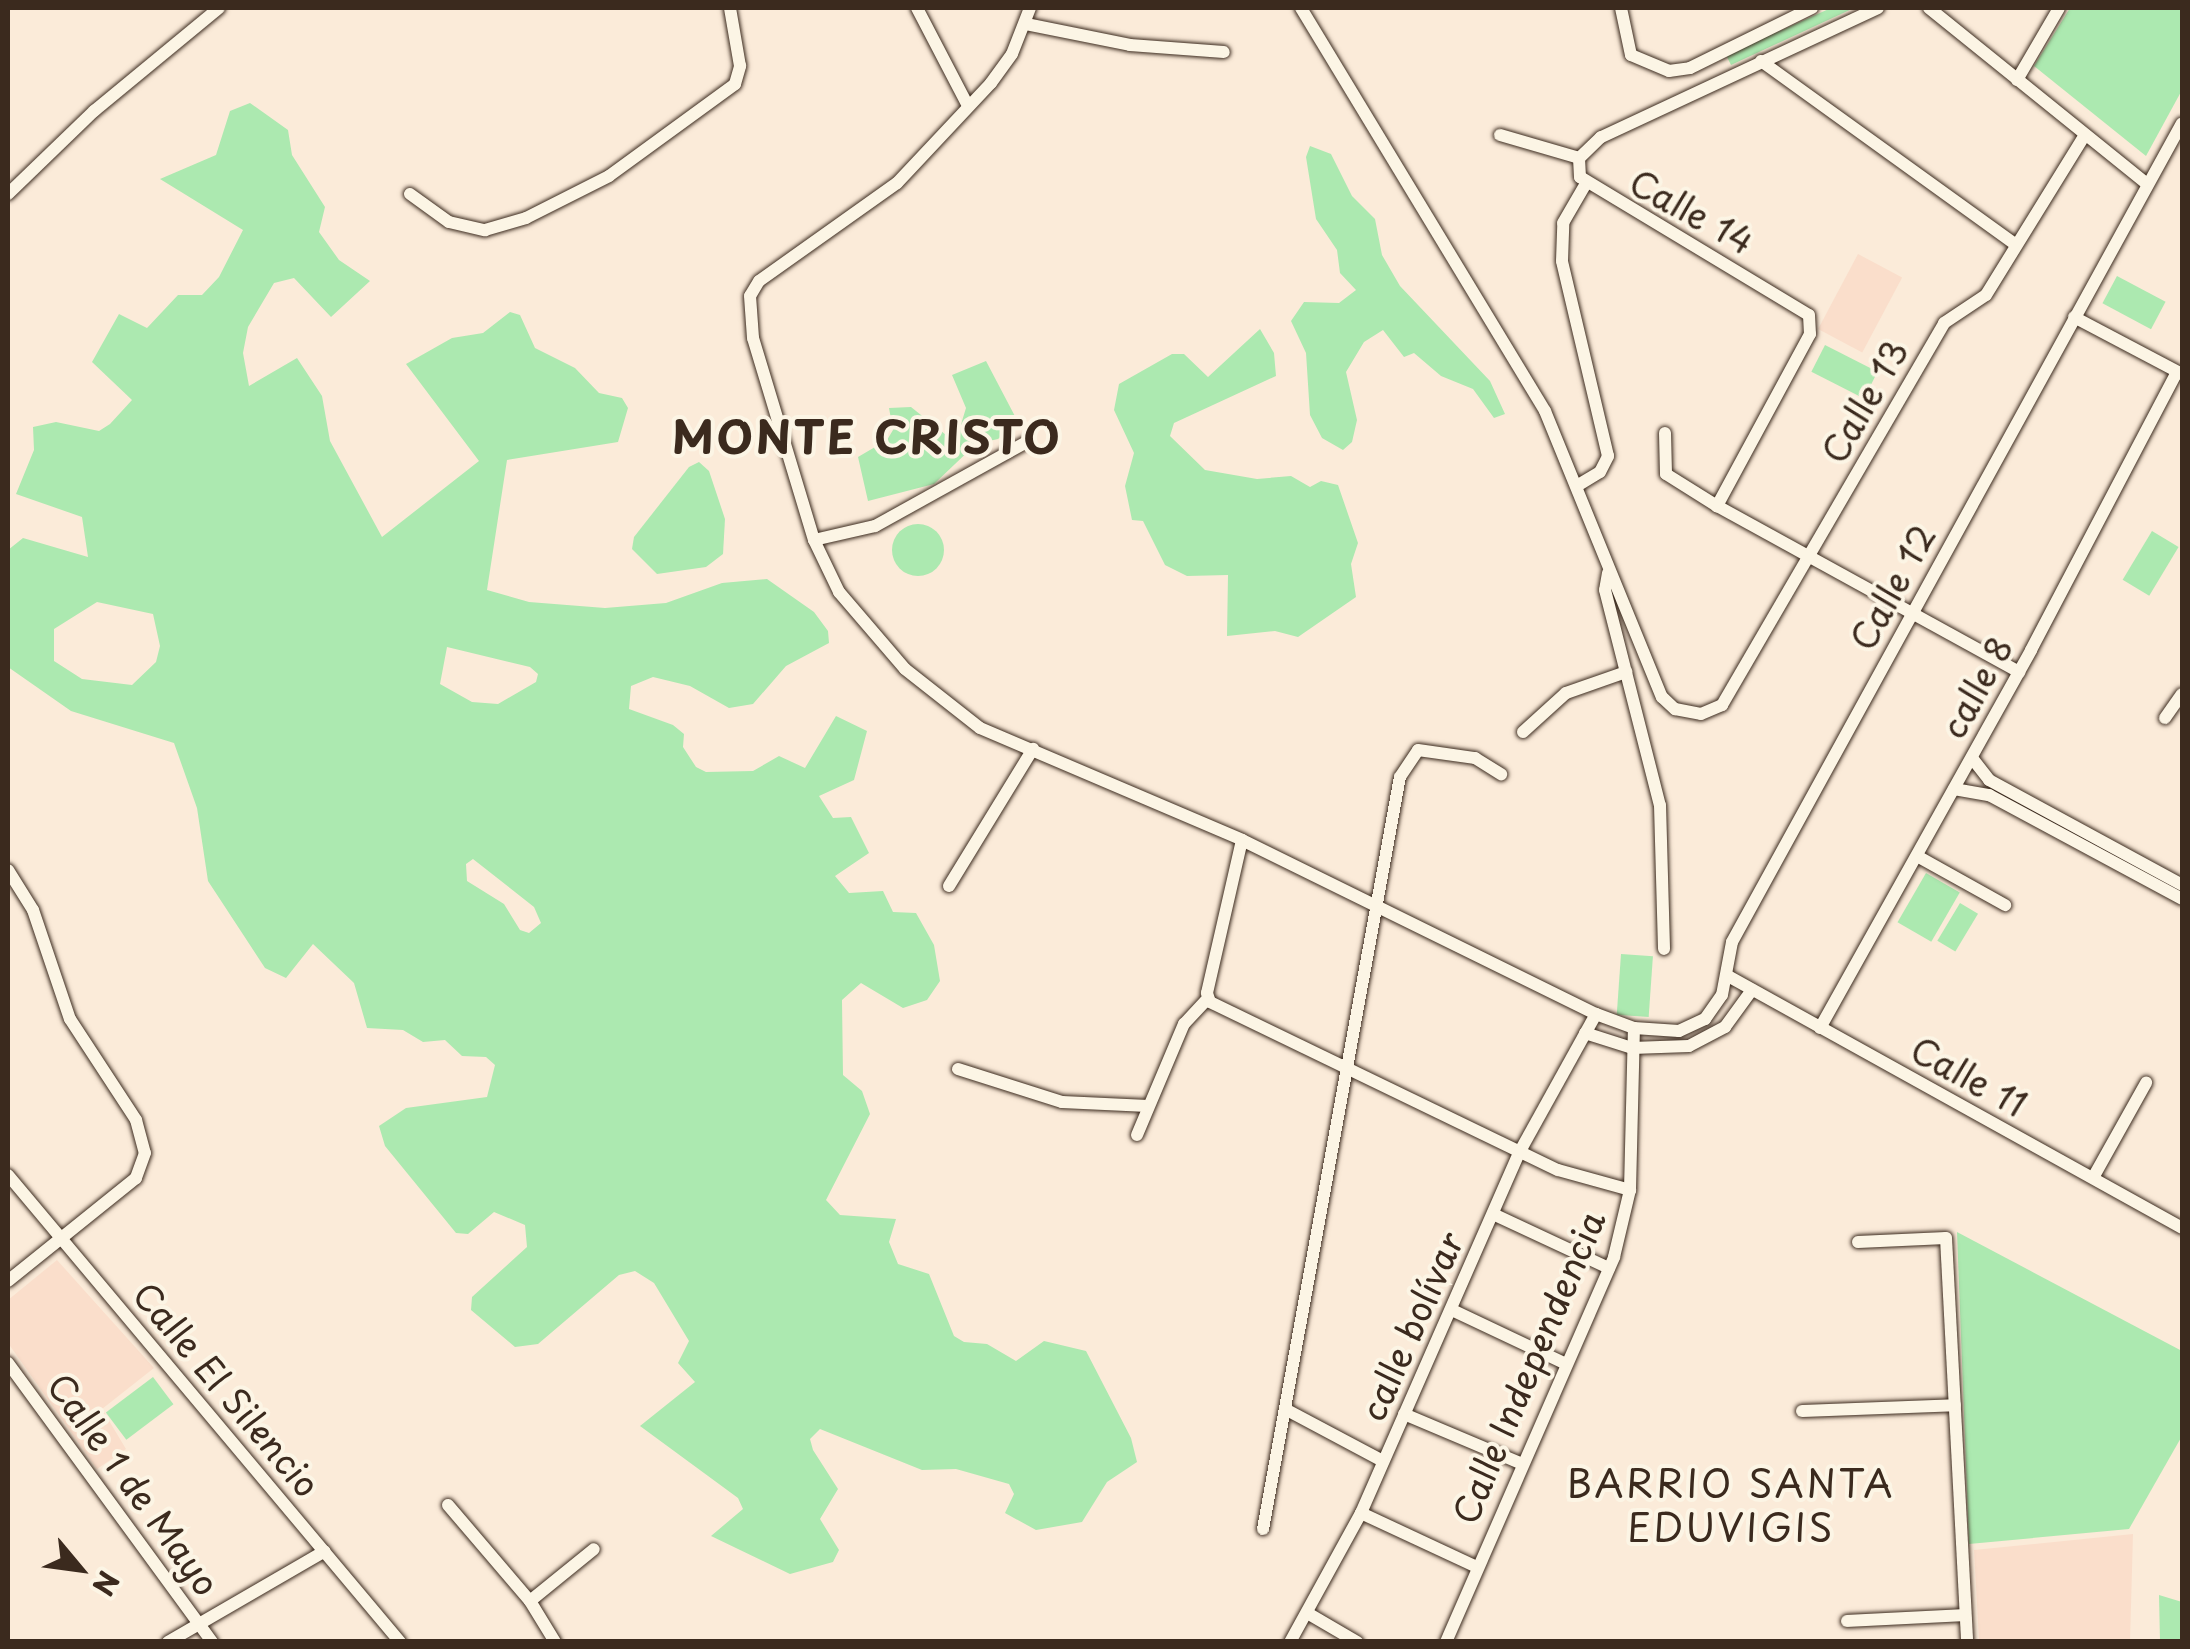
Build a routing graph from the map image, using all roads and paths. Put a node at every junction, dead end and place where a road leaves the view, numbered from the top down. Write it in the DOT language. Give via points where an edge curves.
graph roads {
  1 [pos="219,8"];
  2 [pos="730,8"];
  3 [pos="917,8"];
  4 [pos="1030,8"];
  5 [pos="1301,8"];
  6 [pos="1621,8"];
  7 [pos="1812,8"];
  8 [pos="1878,8"];
  9 [pos="1929,8"];
  10 [pos="2060,8"];
  11 [pos="1026,24"];
  12 [pos="1224,52"];
  13 [pos="1761,61"];
  14 [pos="2017,80"];
  15 [pos="968,104"];
  16 [pos="2182,123"];
  17 [pos="1500,135"];
  18 [pos="2085,135"];
  19 [pos="1579,158"];
  20 [pos="2147,184"];
  21 [pos="1585,185"];
  22 [pos="8,194"];
  23 [pos="410,194"];
  24 [pos="2016,245"];
  25 [pos="2074,317"];
  26 [pos="2180,373"];
  27 [pos="1664,433"];
  28 [pos="1025,442"];
  29 [pos="1580,484"];
  30 [pos="1716,506"];
  31 [pos="814,540"];
  32 [pos="1809,555"];
  33 [pos="1608,572"];
  34 [pos="1913,613"];
  35 [pos="1626,672"];
  36 [pos="2019,672"];
  37 [pos="2182,694"];
  38 [pos="2165,718"];
  39 [pos="1524,732"];
  40 [pos="1033,749"];
  41 [pos="1972,758"];
  42 [pos="1500,774"];
  43 [pos="1954,789"];
  44 [pos="1242,840"];
  45 [pos="1917,856"];
  46 [pos="8,870"];
  47 [pos="2182,885"];
  48 [pos="950,886"];
  49 [pos="2182,898"];
  50 [pos="1374,904"];
  51 [pos="2005,905"];
  52 [pos="1664,949"];
  53 [pos="1728,976"];
  54 [pos="1752,990"];
  55 [pos="1207,998"];
  56 [pos="1596,1014"];
  57 [pos="1634,1028"];
  58 [pos="1820,1028"];
  59 [pos="1585,1033"];
  60 [pos="1632,1048"];
  61 [pos="958,1070"];
  62 [pos="1345,1072"];
  63 [pos="2146,1084"];
  64 [pos="1148,1106"];
  65 [pos="1137,1135"];
  66 [pos="1520,1152"];
  67 [pos="8,1175"];
  68 [pos="2094,1176"];
  69 [pos="1630,1190"];
  70 [pos="1493,1214"];
  71 [pos="2182,1228"];
  72 [pos="60,1240"];
  73 [pos="1858,1242"];
  74 [pos="1609,1268"];
  75 [pos="8,1281"];
  76 [pos="1452,1310"];
  77 [pos="8,1363"];
  78 [pos="1566,1364"];
  79 [pos="1955,1405"];
  80 [pos="1285,1409"];
  81 [pos="1802,1411"];
  82 [pos="1404,1414"];
  83 [pos="1383,1461"];
  84 [pos="1520,1463"];
  85 [pos="448,1505"];
  86 [pos="1361,1513"];
  87 [pos="1262,1529"];
  88 [pos="594,1549"];
  89 [pos="325,1550"];
  90 [pos="1477,1567"];
  91 [pos="530,1601"];
  92 [pos="1309,1614"];
  93 [pos="1965,1616"];
  94 [pos="1847,1621"];
  95 [pos="200,1623"];
  96 [pos="168,1642"];
  97 [pos="212,1642"];
  98 [pos="400,1642"];
  99 [pos="555,1642"];
  100 [pos="1290,1642"];
  101 [pos="1357,1642"];
  102 [pos="1446,1642"];
  103 [pos="1967,1642"];
  1 -- 22 [label="street" via="94,111"];
  2 -- 23 [label="street" via="740,66 735,84 609,176 526,218 485,230 449,222"];
  3 -- 15 [label="street"];
  4 -- 11 [label="street"];
  5 -- 29 [label="street" via="1504,334"];
  6 -- 7 [label="street" via="1631,55 1670,70 1690,68"];
  8 -- 13 [label="street, Calle 14"];
  9 -- 14 [label="street"];
  10 -- 14 [label="street"];
  11 -- 12 [label="street" via="1130,46"];
  11 -- 15 [label="street" via="991,83"];
  13 -- 19 [label="street, Calle 14" via="1601,137"];
  13 -- 24 [label="street"];
  14 -- 18 [label="street"];
  15 -- 31 [label="street" via="897,183 759,281 750,296 753,338"];
  16 -- 20 [label="street, Calle 12"];
  17 -- 19 [label="street"];
  18 -- 20 [label="street"];
  18 -- 24 [label="street, Calle 13"];
  19 -- 21 [label="street, Calle 14"];
  20 -- 25 [label="street, Calle 12"];
  21 -- 29 [label="street" via="1563,223 1562,261 1608,456 1600,472"];
  21 -- 30 [label="street, Calle 14" via="1809,315 1810,334"];
  24 -- 32 [label="street, Calle 13" via="1986,295 1944,323"];
  25 -- 26 [label="street"];
  25 -- 34 [label="street, Calle 12"];
  26 -- 36 [label="street, calle 8"];
  27 -- 30 [label="street" via="1666,474"];
  28 -- 31 [label="street" via="875,526"];
  29 -- 33 [label="street"];
  30 -- 32 [label="street"];
  31 -- 40 [label="street" via="839,592 904,669 980,728"];
  32 -- 33 [label="street, Calle 13" via="1712,712 1667,704"];
  32 -- 34 [label="street"];
  33 -- 35 [label="street" via="1604,586"];
  34 -- 36 [label="street"];
  34 -- 53 [label="street, Calle 12" via="1732,942"];
  35 -- 39 [label="street" via="1566,693"];
  35 -- 52 [label="street" via="1660,805"];
  36 -- 41 [label="street, calle 8"];
  37 -- 38 [label="street"];
  40 -- 44 [label="street"];
  40 -- 48 [label="street"];
  41 -- 43 [label="street, calle 8"];
  41 -- 47 [label="street" via="1990,780"];
  42 -- 50 [label="street" via="1475,758 1412,752 1400,777"];
  43 -- 45 [label="street, calle 8"];
  43 -- 49 [label="street" via="1989,796"];
  44 -- 50 [label="street"];
  44 -- 55 [label="street"];
  45 -- 51 [label="street"];
  45 -- 58 [label="street, calle 8"];
  46 -- 72 [label="street" via="33,910 70,1019 136,1120 144,1168"];
  50 -- 56 [label="street"];
  50 -- 62 [label="street"];
  53 -- 54 [label="street, Calle 11"];
  53 -- 57 [label="street, Calle 12" via="1722,996 1694,1026 1664,1033"];
  54 -- 58 [label="street, Calle 11"];
  54 -- 60 [label="street" via="1710,1040 1667,1050"];
  55 -- 62 [label="street"];
  55 -- 64 [label="street" via="1184,1024"];
  56 -- 57 [label="street"];
  56 -- 59 [label="street, calle bolívar"];
  57 -- 60 [label="street, Calle Independencia"];
  58 -- 68 [label="street, Calle 11"];
  59 -- 60 [label="street"];
  59 -- 66 [label="street, calle bolívar"];
  60 -- 69 [label="street, Calle Independencia"];
  61 -- 64 [label="street" via="1062,1102"];
  62 -- 66 [label="street"];
  62 -- 80 [label="street"];
  63 -- 68 [label="street"];
  64 -- 65 [label="street"];
  66 -- 69 [label="street"];
  66 -- 70 [label="street, calle bolívar"];
  67 -- 72 [label="street, Calle El Silencio"];
  68 -- 71 [label="street, Calle 11"];
  69 -- 74 [label="street, Calle Independencia"];
  70 -- 74 [label="street"];
  70 -- 76 [label="street, calle bolívar"];
  72 -- 75 [label="street"];
  72 -- 89 [label="street, Calle El Silencio"];
  73 -- 79 [label="street" via="1946,1238"];
  74 -- 78 [label="street, Calle Independencia"];
  76 -- 78 [label="street"];
  76 -- 82 [label="street, calle bolívar"];
  77 -- 95 [label="street, Calle 1 de Mayo"];
  78 -- 84 [label="street, Calle Independencia"];
  79 -- 81 [label="street"];
  79 -- 93 [label="street"];
  80 -- 83 [label="street"];
  80 -- 87 [label="street"];
  82 -- 83 [label="street, calle bolívar"];
  82 -- 84 [label="street"];
  83 -- 86 [label="street, calle bolívar"];
  84 -- 90 [label="street, Calle Independencia"];
  85 -- 91 [label="street"];
  86 -- 90 [label="street"];
  86 -- 92 [label="street, calle bolívar"];
  88 -- 91 [label="street"];
  89 -- 95 [label="street"];
  89 -- 98 [label="street, Calle El Silencio"];
  90 -- 102 [label="street, Calle Independencia"];
  91 -- 99 [label="street"];
  92 -- 100 [label="street, calle bolívar"];
  92 -- 101 [label="street"];
  93 -- 94 [label="street"];
  93 -- 103 [label="street"];
  95 -- 96 [label="street"];
  95 -- 97 [label="street, Calle 1 de Mayo"];
}
